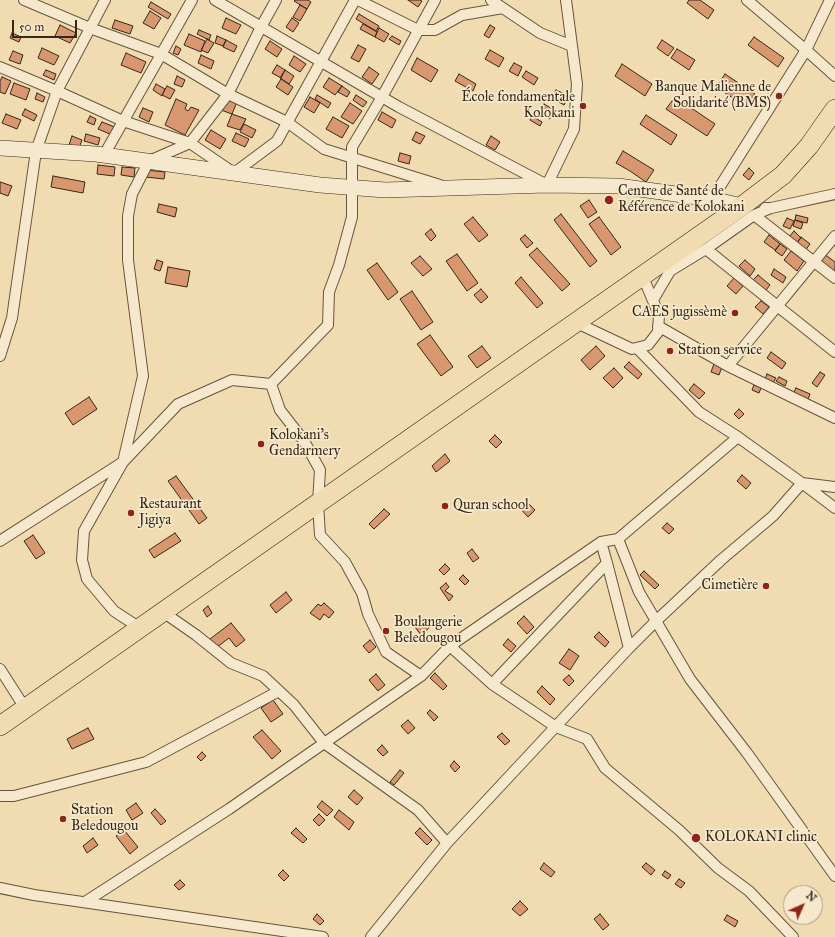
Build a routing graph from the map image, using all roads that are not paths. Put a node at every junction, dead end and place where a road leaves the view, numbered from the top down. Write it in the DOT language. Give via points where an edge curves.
graph roads {
  1 [pos="24,0"];
  2 [pos="105,0"];
  3 [pos="192,0"];
  4 [pos="215,0"];
  5 [pos="276,0"];
  6 [pos="355,0"];
  7 [pos="358,0"];
  8 [pos="435,0"];
  9 [pos="491,0"];
  10 [pos="566,0"];
  11 [pos="747,0"];
  12 [pos="830,0"];
  13 [pos="503,8"];
  14 [pos="261,27"];
  15 [pos="90,28"];
  16 [pos="418,30"];
  17 [pos="572,46"];
  18 [pos="806,50"];
  19 [pos="162,54"];
  20 [pos="320,61"];
  21 [pos="0,67"];
  22 [pos="835,76"];
  23 [pos="57,91"];
  24 [pos="228,94"];
  25 [pos="382,97"];
  26 [pos="835,109"];
  27 [pos="123,121"];
  28 [pos="287,122"];
  29 [pos="190,143"];
  30 [pos="0,148"];
  31 [pos="36,150"];
  32 [pos="104,155"];
  33 [pos="352,159"];
  34 [pos="149,161"];
  35 [pos="234,173"];
  36 [pos="547,185"];
  37 [pos="352,187"];
  38 [pos="453,188"];
  39 [pos="835,194"];
  40 [pos="712,199"];
  41 [pos="771,208"];
  42 [pos="748,211"];
  43 [pos="835,236"];
  44 [pos="706,249"];
  45 [pos="814,262"];
  46 [pos="643,277"];
  47 [pos="835,278"];
  48 [pos="653,300"];
  49 [pos="777,307"];
  50 [pos="577,323"];
  51 [pos="658,326"];
  52 [pos="637,348"];
  53 [pos="835,352"];
  54 [pos="0,356"];
  55 [pos="728,366"];
  56 [pos="271,384"];
  57 [pos="835,418"];
  58 [pos="738,437"];
  59 [pos="123,462"];
  60 [pos="802,483"];
  61 [pos="835,487"];
  62 [pos="318,503"];
  63 [pos="835,508"];
  64 [pos="2,537"];
  65 [pos="618,539"];
  66 [pos="601,542"];
  67 [pos="607,563"];
  68 [pos="163,612"];
  69 [pos="656,621"];
  70 [pos="140,628"];
  71 [pos="450,646"];
  72 [pos="629,648"];
  73 [pos="0,669"];
  74 [pos="421,676"];
  75 [pos="492,684"];
  76 [pos="279,691"];
  77 [pos="25,708"];
  78 [pos="0,726"];
  79 [pos="556,727"];
  80 [pos="324,743"];
  81 [pos="0,796"];
  82 [pos="447,842"];
  83 [pos="835,876"];
  84 [pos="0,888"];
  85 [pos="85,902"];
  86 [pos="323,937"];
  87 [pos="371,937"];
  88 [pos="793,937"];
  1 -- 15 [label="street"];
  2 -- 15 [label="street"];
  3 -- 19 [label="street"];
  4 -- 14 [label="street"];
  5 -- 14 [label="street"];
  6 -- 20 [label="street"];
  7 -- 16 [label="street"];
  8 -- 16 [label="street"];
  9 -- 13 [label="street"];
  10 -- 17 [label="street"];
  11 -- 18 [label="street"];
  12 -- 18 [label="street"];
  13 -- 16 [label="street" via="462,15 435,30"];
  13 -- 17 [label="street" via="540,33"];
  14 -- 20 [label="street"];
  14 -- 24 [label="street"];
  15 -- 19 [label="street"];
  15 -- 23 [label="street"];
  16 -- 25 [label="street"];
  17 -- 36 [label="street" via="577,84 574,130"];
  18 -- 22 [label="street"];
  18 -- 40 [label="street"];
  19 -- 24 [label="street"];
  19 -- 27 [label="street"];
  20 -- 25 [label="street"];
  20 -- 28 [label="street"];
  21 -- 23 [label="street"];
  23 -- 27 [label="street"];
  23 -- 31 [label="street"];
  24 -- 28 [label="street"];
  24 -- 29 [label="street"];
  25 -- 33 [label="street" via="352,147"];
  25 -- 36 [label="street"];
  26 -- 42 [label="highway" via="809,146"];
  27 -- 29 [label="street"];
  27 -- 32 [label="street"];
  28 -- 33 [label="street" via="324,149"];
  28 -- 35 [label="street" via="277,141"];
  29 -- 34 [label="street"];
  29 -- 35 [label="street"];
  30 -- 31 [label="main road"];
  31 -- 32 [label="main road"];
  31 -- 54 [label="street" via="12,318"];
  32 -- 34 [label="main road"];
  33 -- 37 [label="street"];
  33 -- 38 [label="street"];
  34 -- 35 [label="main road"];
  34 -- 59 [label="street" via="132,194 128,216 128,260 143,376"];
  35 -- 37 [label="main road"];
  36 -- 38 [label="main road"];
  36 -- 40 [label="main road" via="618,186"];
  37 -- 38 [label="main road" via="384,190"];
  37 -- 56 [label="street" via="352,217 329,292 328,325"];
  39 -- 41 [label="street"];
  40 -- 42 [label="main road"];
  41 -- 42 [label="street"];
  41 -- 42 [label="street"];
  42 -- 44 [label="street"];
  42 -- 45 [label="street"];
  42 -- 46 [label="highway"];
  43 -- 45 [label="street"];
  44 -- 48 [label="street" via="670,271"];
  44 -- 49 [label="street"];
  45 -- 47 [label="street"];
  45 -- 49 [label="street"];
  46 -- 48 [label="street"];
  46 -- 50 [label="highway"];
  48 -- 51 [label="street" via="659,315"];
  49 -- 53 [label="street"];
  49 -- 55 [label="street"];
  50 -- 52 [label="street" via="632,349"];
  50 -- 62 [label="highway"];
  51 -- 52 [label="street" via="658,332 648,345"];
  51 -- 55 [label="street"];
  52 -- 58 [label="street" via="699,412"];
  55 -- 57 [label="street"];
  56 -- 59 [label="street" via="232,380 178,404"];
  56 -- 62 [label="street" via="280,410 304,441 320,470"];
  58 -- 60 [label="street"];
  58 -- 65 [label="street"];
  59 -- 64 [label="street"];
  59 -- 70 [label="street" via="84,531 82,560 91,585 114,611"];
  60 -- 61 [label="street"];
  60 -- 63 [label="street"];
  60 -- 69 [label="street" via="773,516"];
  62 -- 68 [label="highway"];
  62 -- 74 [label="street" via="320,535 349,568 386,652"];
  65 -- 66 [label="street"];
  65 -- 69 [label="street" via="639,592"];
  66 -- 67 [label="street"];
  66 -- 71 [label="street"];
  67 -- 72 [label="street"];
  67 -- 75 [label="street"];
  68 -- 70 [label="highway"];
  68 -- 76 [label="street" via="231,663 263,676"];
  69 -- 72 [label="street"];
  69 -- 83 [label="street" via="690,679 747,753"];
  70 -- 77 [label="highway"];
  71 -- 74 [label="street"];
  71 -- 75 [label="street"];
  72 -- 79 [label="street"];
  73 -- 77 [label="street"];
  74 -- 80 [label="street"];
  75 -- 79 [label="street"];
  76 -- 80 [label="street"];
  76 -- 81 [label="street" via="146,762 14,796"];
  77 -- 78 [label="highway"];
  79 -- 82 [label="street"];
  79 -- 88 [label="street" via="587,739 605,768 679,830 718,868 749,891"];
  80 -- 82 [label="street" via="418,810"];
  80 -- 85 [label="street" via="229,809"];
  82 -- 87 [label="street"];
  84 -- 85 [label="street"];
  85 -- 86 [label="street"];
}
